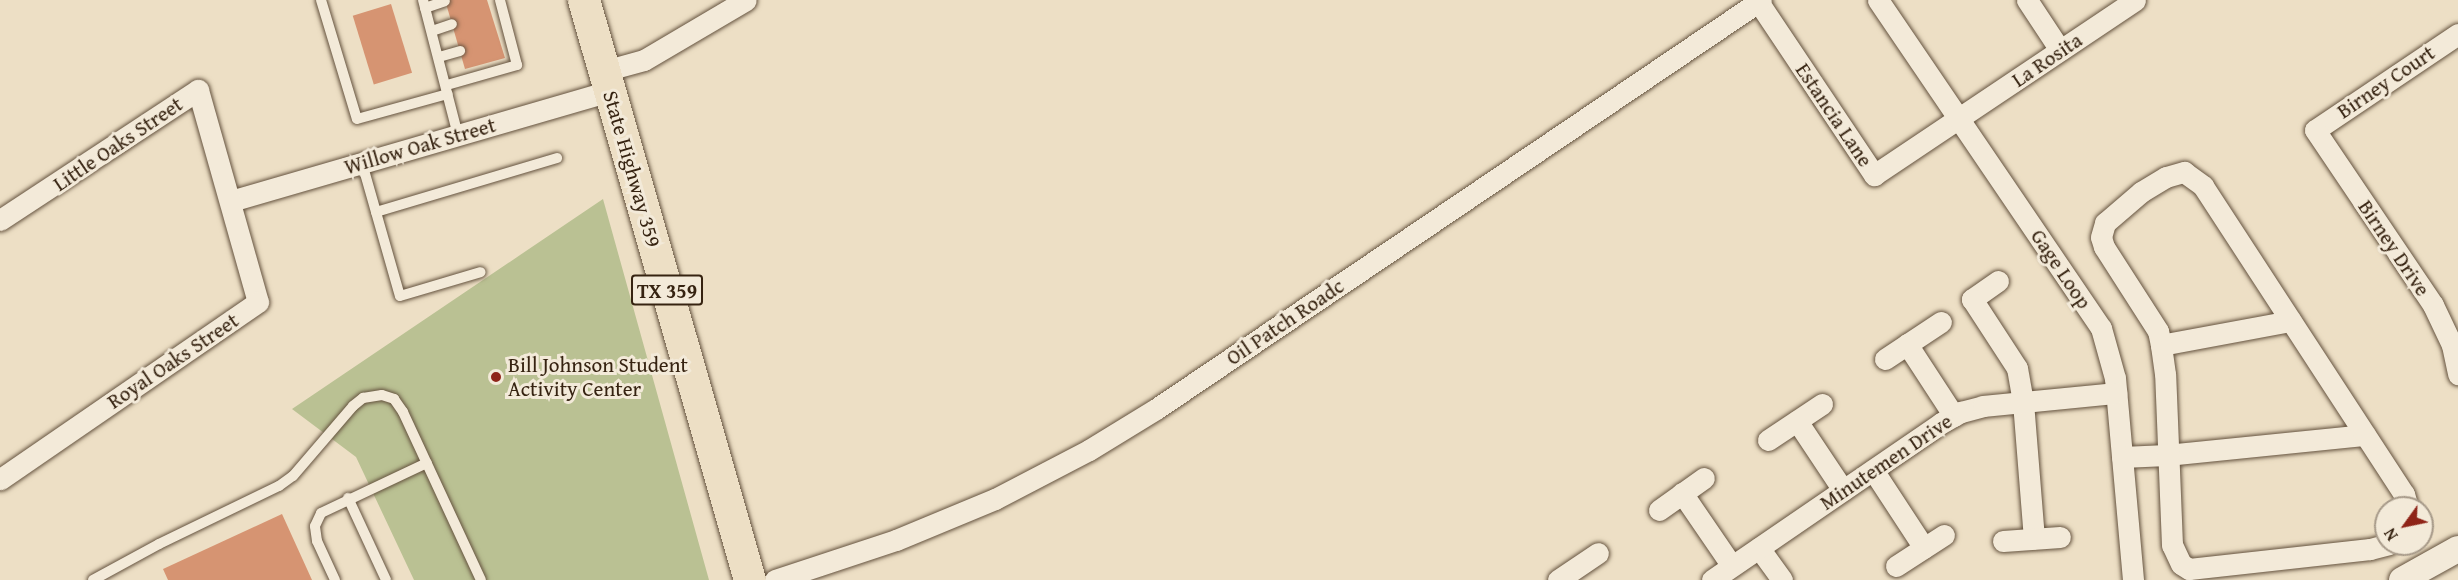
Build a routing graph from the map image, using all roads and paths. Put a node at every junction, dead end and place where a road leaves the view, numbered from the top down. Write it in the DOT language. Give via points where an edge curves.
graph roads {
  1 [pos="321,0"];
  2 [pos="584,0"];
  3 [pos="746,0"];
  4 [pos="1878,0"];
  5 [pos="2026,0"];
  6 [pos="2135,0"];
  7 [pos="445,1"];
  8 [pos="1758,1"];
  9 [pos="424,4"];
  10 [pos="498,7"];
  11 [pos="452,24"];
  12 [pos="432,31"];
  13 [pos="2458,34"];
  14 [pos="2060,50"];
  15 [pos="460,51"];
  16 [pos="439,57"];
  17 [pos="607,81"];
  18 [pos="447,89"];
  19 [pos="1959,119"];
  20 [pos="2315,130"];
  21 [pos="458,135"];
  22 [pos="557,158"];
  23 [pos="362,163"];
  24 [pos="231,201"];
  25 [pos="376,212"];
  26 [pos="0,220"];
  27 [pos="481,272"];
  28 [pos="1998,281"];
  29 [pos="2291,321"];
  30 [pos="1941,322"];
  31 [pos="1907,344"];
  32 [pos="2162,345"];
  33 [pos="1885,359"];
  34 [pos="2458,374"];
  35 [pos="2116,393"];
  36 [pos="2023,402"];
  37 [pos="1822,404"];
  38 [pos="1954,416"];
  39 [pos="1797,421"];
  40 [pos="2365,435"];
  41 [pos="1768,440"];
  42 [pos="2167,455"];
  43 [pos="2122,457"];
  44 [pos="427,463"];
  45 [pos="1873,470"];
  46 [pos="1,476"];
  47 [pos="1704,478"];
  48 [pos="1843,490"];
  49 [pos="1682,493"];
  50 [pos="2404,496"];
  51 [pos="348,498"];
  52 [pos="1659,510"];
  53 [pos="1944,535"];
  54 [pos="2060,537"];
  55 [pos="2034,539"];
  56 [pos="2003,541"];
  57 [pos="1759,548"];
  58 [pos="1924,548"];
  59 [pos="2374,548"];
  60 [pos="2458,549"];
  61 [pos="1598,553"];
  62 [pos="1732,566"];
  63 [pos="1896,566"];
  64 [pos="1569,577"];
  65 [pos="93,580"];
  66 [pos="335,580"];
  67 [pos="386,580"];
  68 [pos="481,580"];
  69 [pos="750,580"];
  70 [pos="775,580"];
  71 [pos="1712,580"];
  72 [pos="1782,580"];
  73 [pos="2133,580"];
  74 [pos="2402,580"];
  1 -- 18 [label="lane" via="357,119"];
  2 -- 17 [label="main road, State Highway 359 / TX 359"];
  3 -- 17 [label="street, Willow Oak Street"];
  4 -- 19 [label="street, Gage Loop"];
  5 -- 14 [label="street"];
  6 -- 14 [label="street, La Rosita"];
  7 -- 9 [label="lane"];
  8 -- 19 [label="street, Estancia Lane" via="1874,175"];
  8 -- 70 [label="street, Oil Patch Roadc" via="1166,402 1089,450 995,499 896,540"];
  9 -- 12 [label="lane"];
  10 -- 18 [label="lane" via="504,37 517,65"];
  11 -- 12 [label="lane"];
  12 -- 16 [label="lane"];
  13 -- 20 [label="street, Birney Court"];
  14 -- 19 [label="street, La Rosita"];
  15 -- 16 [label="lane"];
  16 -- 18 [label="lane"];
  17 -- 21 [label="street, Willow Oak Street"];
  17 -- 69 [label="main road, State Highway 359 / TX 359"];
  18 -- 21 [label="lane"];
  19 -- 35 [label="street, Gage Loop" via="2101,328"];
  20 -- 34 [label="street, Birney Drive" via="2433,305 2452,345"];
  21 -- 23 [label="street, Willow Oak Street"];
  22 -- 25 [label="lane"];
  23 -- 24 [label="street, Willow Oak Street"];
  23 -- 25 [label="lane"];
  24 -- 26 [label="street, Little Oaks Street" via="198,90"];
  24 -- 46 [label="street, Royal Oaks Street" via="258,302"];
  25 -- 27 [label="lane" via="400,296"];
  28 -- 36 [label="street" via="1972,299 2017,368"];
  29 -- 32 [label="street"];
  29 -- 32 [label="street" via="2203,186 2184,172 2166,177 2141,192 2105,223 2101,237 2158,331"];
  29 -- 40 [label="street"];
  30 -- 31 [label="street"];
  31 -- 33 [label="street"];
  31 -- 38 [label="street"];
  32 -- 42 [label="street"];
  35 -- 36 [label="street, Minutemen Drive"];
  35 -- 43 [label="street, Gage Loop"];
  36 -- 38 [label="street, Minutemen Drive" via="1983,406"];
  36 -- 55 [label="street"];
  37 -- 39 [label="street"];
  38 -- 45 [label="street, Minutemen Drive"];
  39 -- 41 [label="street"];
  39 -- 48 [label="street"];
  40 -- 42 [label="street"];
  40 -- 50 [label="street"];
  42 -- 43 [label="street"];
  42 -- 59 [label="street" via="2172,545 2176,558 2190,569"];
  43 -- 73 [label="street, Gage Loop"];
  44 -- 51 [label="lane"];
  44 -- 65 [label="lane" via="394,399 371,396 353,406 293,476 279,486"];
  44 -- 68 [label="lane"];
  45 -- 48 [label="street, Minutemen Drive"];
  45 -- 58 [label="street"];
  47 -- 49 [label="street"];
  48 -- 57 [label="street, Minutemen Drive"];
  49 -- 52 [label="street"];
  49 -- 62 [label="street"];
  51 -- 66 [label="lane" via="321,513 315,526 317,541"];
  51 -- 67 [label="lane"];
  53 -- 58 [label="street"];
  54 -- 55 [label="street"];
  55 -- 56 [label="street"];
  57 -- 62 [label="street, Minutemen Drive"];
  57 -- 72 [label="street"];
  58 -- 63 [label="street"];
  60 -- 74 [label="street"];
  61 -- 64 [label="street"];
  62 -- 71 [label="street, Minutemen Drive"];
}
